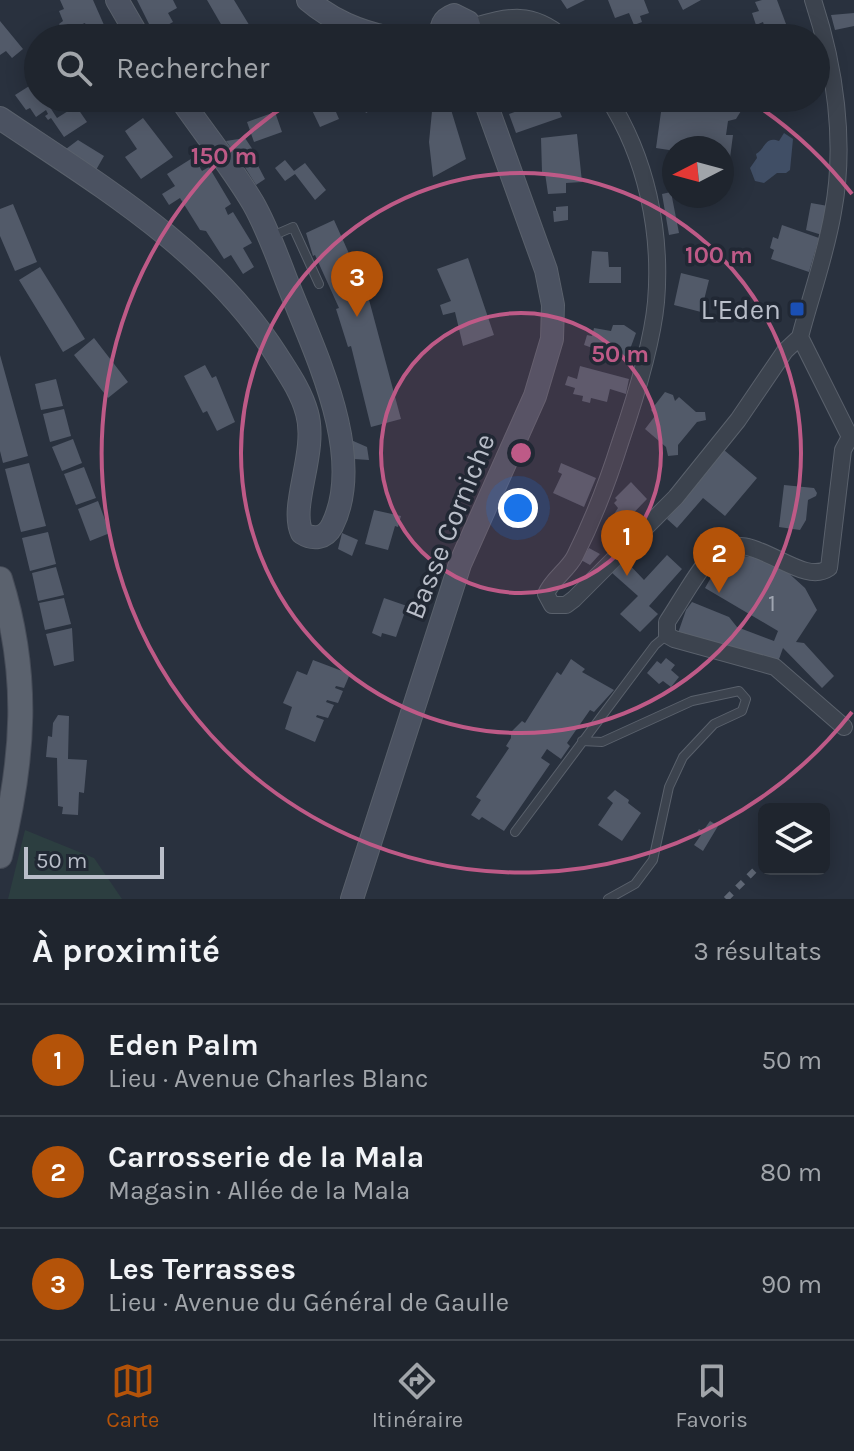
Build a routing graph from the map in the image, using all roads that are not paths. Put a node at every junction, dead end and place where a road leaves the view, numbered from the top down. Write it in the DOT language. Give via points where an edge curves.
graph roads {
  1 [pos="117,0"];
  2 [pos="308,0"];
  3 [pos="813,0"];
  4 [pos="131,24"];
  5 [pos="343,24"];
  6 [pos="448,24"];
  7 [pos="467,24"];
  8 [pos="496,24"];
  9 [pos="542,24"];
  10 [pos="820,24"];
  11 [pos="830,62"];
  12 [pos="190,112"];
  13 [pos="489,112"];
  14 [pos="616,112"];
  15 [pos="0,118"];
  16 [pos="271,248"];
  17 [pos="319,284"];
  18 [pos="800,337"];
  19 [pos="852,437"];
  20 [pos="0,579"];
  21 [pos="667,635"];
  22 [pos="844,727"];
  23 [pos="582,741"];
  24 [pos="515,832"];
  25 [pos="1,849"];
  26 [pos="352,899"];
  27 [pos="608,899"];
  1 -- 4 [label="street"];
  2 -- 5 [label="street"];
  3 -- 10 [label="street"];
  6 -- 7 [label="street" via="465,18"];
  8 -- 9 [label="street" via="518,17"];
  11 -- 18 [label="street" via="837,181 828,238"];
  12 -- 16 [label="street" via="255,205"];
  13 -- 26 [label="street, Basse Corniche" via="546,270 552,339 545,369 460,564"];
  14 -- 18 [label="street" via="641,166 649,201 656,304 635,399 608,481 575,557 549,587 546,594 552,605 574,599 676,497"];
  15 -- 16 [label="street" via="171,237 214,275 264,335 308,416 309,455 297,515 305,542 331,527 343,453 331,398"];
  16 -- 17 [label="lane" via="293,227"];
  18 -- 19 [label="street"];
  19 -- 21 [label="street" via="843,450 829,568 812,574 760,550 725,548 713,555 667,622"];
  20 -- 25 [label="main road" via="14,631 21,690 20,752"];
  21 -- 22 [label="street" via="775,667"];
  21 -- 23 [label="lane"];
  23 -- 24 [label="lane"];
  23 -- 27 [label="lane" via="602,742 692,701 739,691 746,699 742,711 714,724 683,757 669,787 653,860 635,884"];
}
